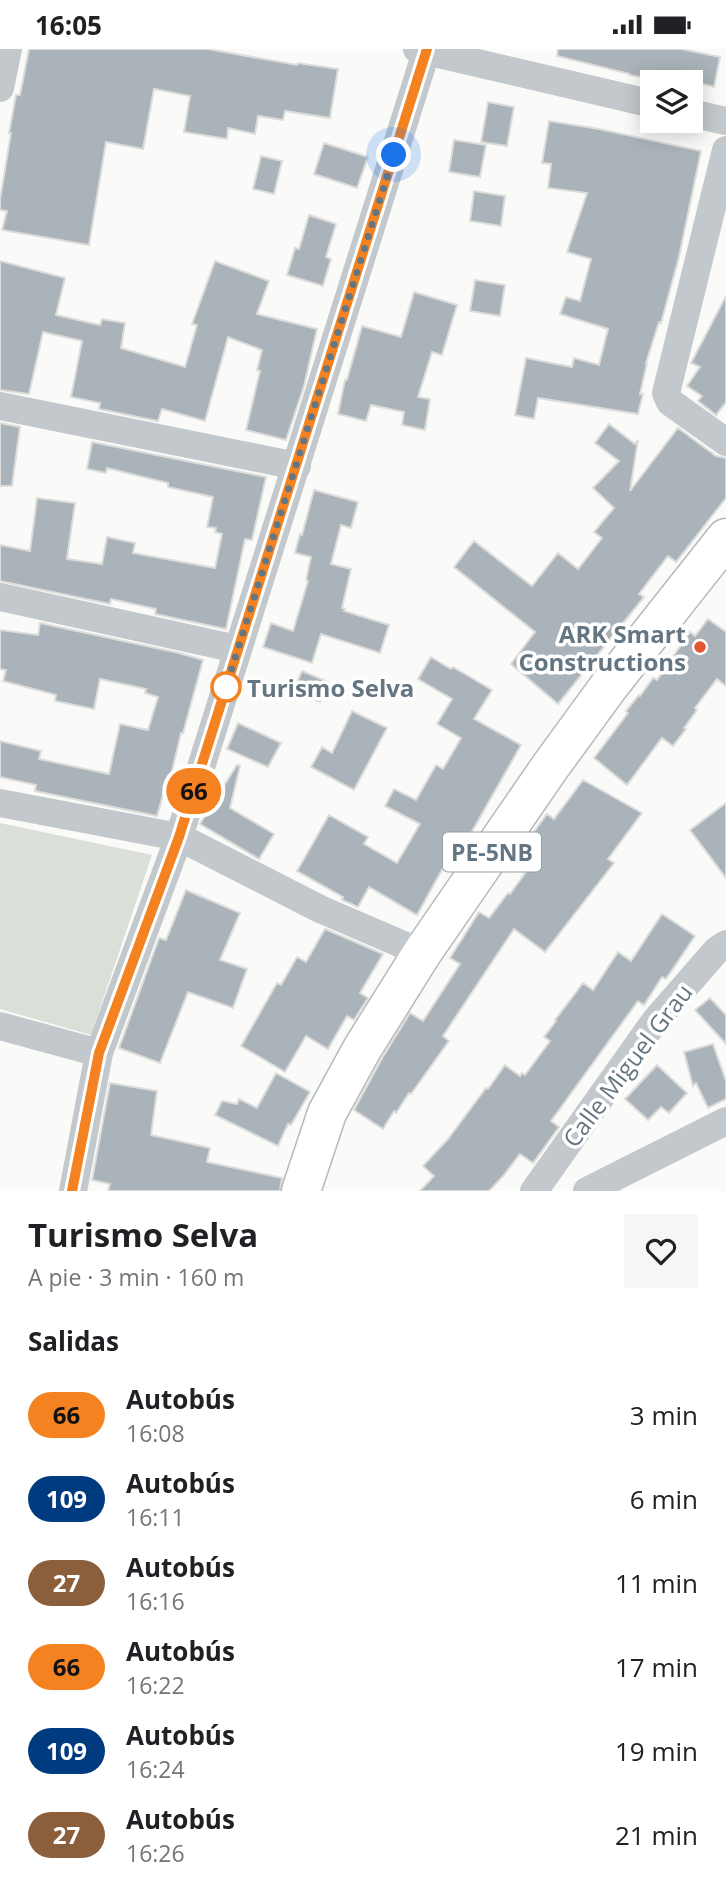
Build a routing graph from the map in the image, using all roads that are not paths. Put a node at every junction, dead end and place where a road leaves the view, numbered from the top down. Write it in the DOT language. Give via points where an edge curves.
graph roads {
  1 [pos="8,49"];
  2 [pos="423,50"];
  3 [pos="0,88"];
  4 [pos="640,101"];
  5 [pos="703,116"];
  6 [pos="726,121"];
  7 [pos="726,150"];
  8 [pos="0,406"];
  9 [pos="726,442"];
  10 [pos="297,466"];
  11 [pos="726,538"];
  12 [pos="0,597"];
  13 [pos="237,649"];
  14 [pos="0,803"];
  15 [pos="179,837"];
  16 [pos="726,944"];
  17 [pos="422,953"];
  18 [pos="0,1025"];
  19 [pos="99,1053"];
  20 [pos="726,1121"];
  21 [pos="72,1191"];
  22 [pos="300,1191"];
  23 [pos="534,1191"];
  24 [pos="587,1191"];
  1 -- 3 [label="street"];
  2 -- 4 [label="street"];
  2 -- 10 [label="street"];
  5 -- 6 [label="street"];
  7 -- 9 [label="street" via="666,393 670,402"];
  8 -- 10 [label="street"];
  10 -- 13 [label="street"];
  11 -- 17 [label="highway, PE-5NB" via="580,727"];
  12 -- 13 [label="street"];
  13 -- 15 [label="street"];
  14 -- 15 [label="street"];
  15 -- 17 [label="street" via="320,909"];
  15 -- 19 [label="street"];
  16 -- 23 [label="street, Calle Miguel Grau" via="655,1021"];
  17 -- 22 [label="highway, PE-5NB" via="327,1113"];
  18 -- 19 [label="street"];
  19 -- 21 [label="street"];
  20 -- 24 [label="street"];
}
